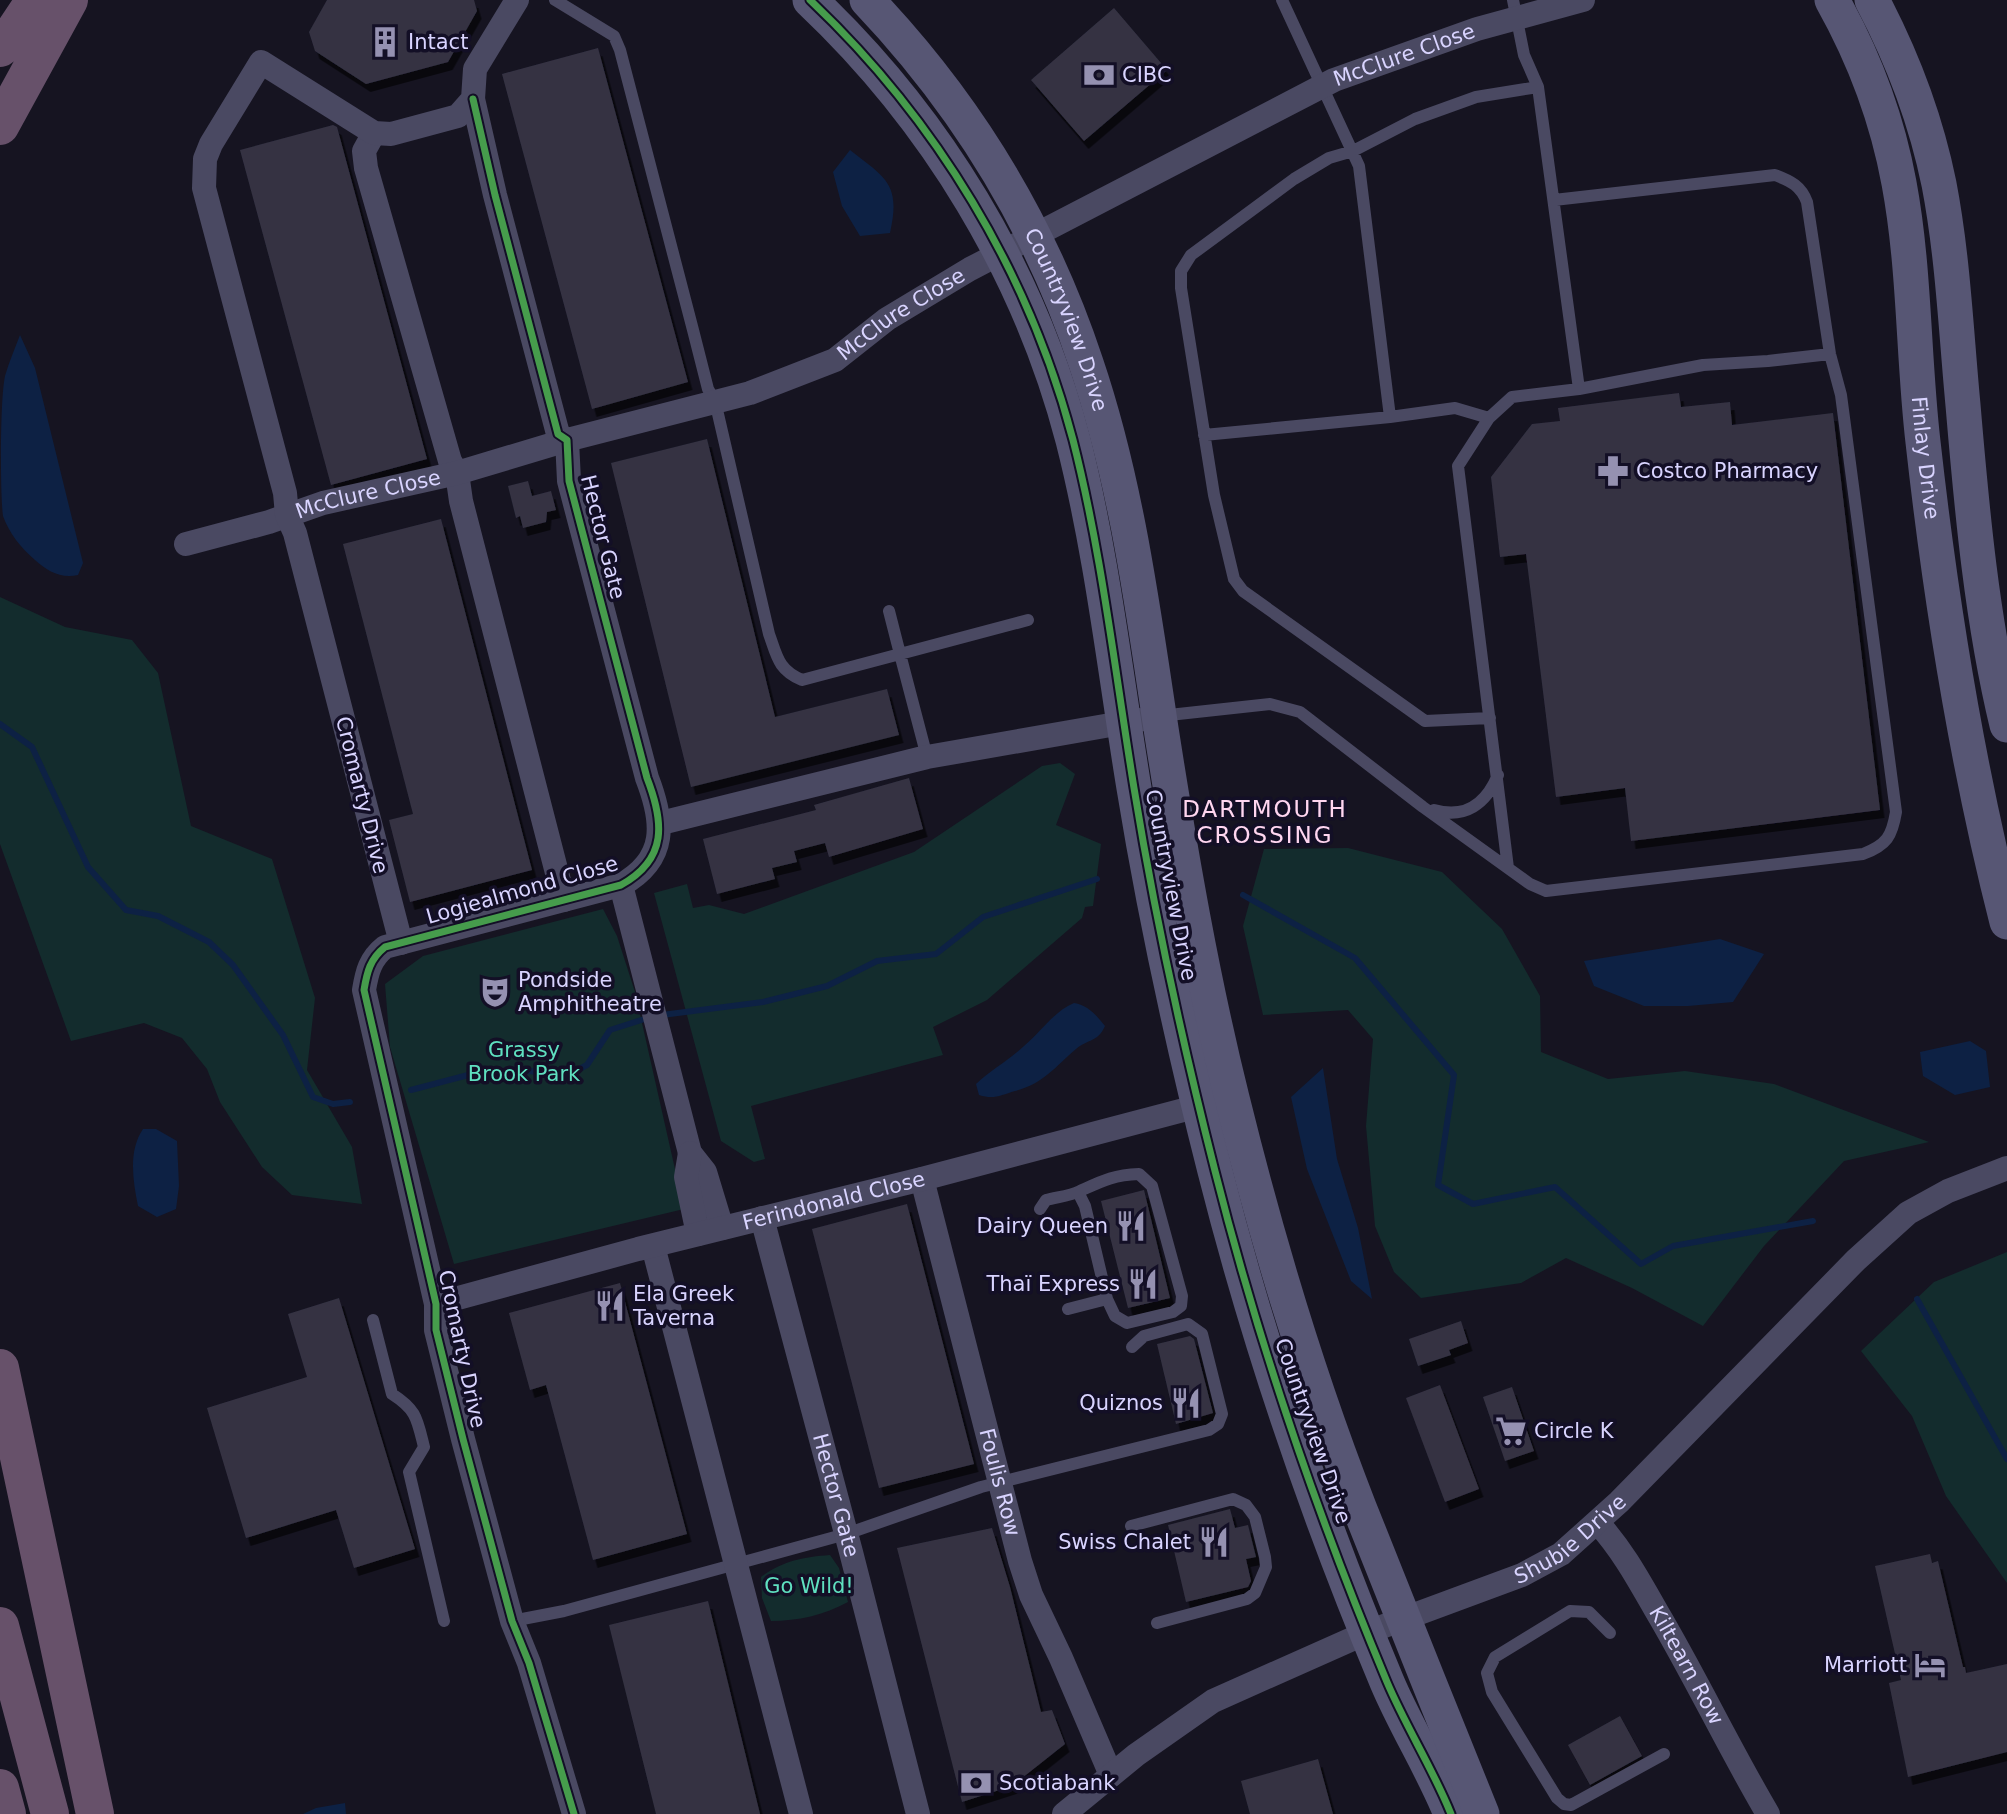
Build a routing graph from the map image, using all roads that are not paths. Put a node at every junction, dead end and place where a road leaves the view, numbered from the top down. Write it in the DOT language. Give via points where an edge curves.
graph roads {
  1 [pos="35,0"];
  2 [pos="69,0"];
  3 [pos="517,0"];
  4 [pos="555,0"];
  5 [pos="810,0"];
  6 [pos="867,0"];
  7 [pos="1282,0"];
  8 [pos="1583,0"];
  9 [pos="1832,0"];
  10 [pos="1872,0"];
  11 [pos="1515,9"];
  12 [pos="0,48"];
  13 [pos="1323,86"];
  14 [pos="1538,87"];
  15 [pos="473,99"];
  16 [pos="0,125"];
  17 [pos="374,133"];
  18 [pos="1353,151"];
  19 [pos="1554,200"];
  20 [pos="1033,236"];
  21 [pos="1002,252"];
  22 [pos="1830,354"];
  23 [pos="1579,389"];
  24 [pos="715,401"];
  25 [pos="1390,417"];
  26 [pos="1489,418"];
  27 [pos="1204,436"];
  28 [pos="567,440"];
  29 [pos="457,473"];
  30 [pos="287,515"];
  31 [pos="186,544"];
  32 [pos="889,611"];
  33 [pos="1028,620"];
  34 [pos="900,654"];
  35 [pos="1159,716"];
  36 [pos="1490,718"];
  37 [pos="1123,723"];
  38 [pos="2007,725"];
  39 [pos="927,757"];
  40 [pos="1498,774"];
  41 [pos="1423,807"];
  42 [pos="661,823"];
  43 [pos="1508,868"];
  44 [pos="621,885"];
  45 [pos="564,900"];
  46 [pos="2007,922"];
  47 [pos="401,943"];
  48 [pos="1232,1097"];
  49 [pos="1198,1106"];
  50 [pos="2007,1168"];
  51 [pos="922,1179"];
  52 [pos="1078,1192"];
  53 [pos="1040,1209"];
  54 [pos="762,1218"];
  55 [pos="710,1231"];
  56 [pos="653,1246"];
  57 [pos="1107,1299"];
  58 [pos="436,1304"];
  59 [pos="1068,1309"];
  60 [pos="373,1320"];
  61 [pos="1132,1347"];
  62 [pos="0,1368"];
  63 [pos="1000,1483"];
  64 [pos="1598,1523"];
  65 [pos="1131,1526"];
  66 [pos="846,1535"];
  67 [pos="735,1564"];
  68 [pos="1404,1619"];
  69 [pos="444,1621"];
  70 [pos="512,1621"];
  71 [pos="1157,1623"];
  72 [pos="0,1626"];
  73 [pos="1368,1632"];
  74 [pos="1610,1633"];
  75 [pos="1414,1739"];
  76 [pos="1664,1754"];
  77 [pos="1111,1775"];
  78 [pos="0,1788"];
  79 [pos="96,1804"];
  80 [pos="7,1814"];
  81 [pos="50,1814"];
  82 [pos="574,1814"];
  83 [pos="801,1814"];
  84 [pos="918,1814"];
  85 [pos="1064,1814"];
  86 [pos="1432,1814"];
  87 [pos="1451,1814"];
  88 [pos="1482,1814"];
  89 [pos="1768,1814"];
  1 -- 12 [label="highway"];
  2 -- 16 [label="highway"];
  3 -- 15 [label="street, Hector Gate" via="475,69"];
  4 -- 24 [label="lane" via="614,36 620,50 708,389"];
  5 -- 21 [label="street, Countryview Drive" via="862,51 907,105"];
  6 -- 20 [label="street, Countryview Drive" via="958,108"];
  7 -- 13 [label="lane"];
  8 -- 11 [label="street, McClure Close"];
  9 -- 46 [label="street, Finlay Drive" via="1870,79 1899,184 1946,623"];
  10 -- 38 [label="street, Finlay Drive" via="1907,76 1938,182 1950,256 1980,568"];
  11 -- 13 [label="street, McClure Close" via="1464,34"];
  11 -- 14 [label="lane" via="1524,55"];
  13 -- 18 [label="lane"];
  13 -- 20 [label="street, McClure Close"];
  14 -- 18 [label="lane" via="1476,97 1415,119"];
  14 -- 19 [label="lane"];
  15 -- 17 [label="street" via="449,120 391,134"];
  15 -- 28 [label="street, Hector Gate" via="558,434"];
  17 -- 29 [label="street" via="363,151 366,169"];
  17 -- 30 [label="street, Cromarty Drive" via="261,62 205,159 204,188"];
  18 -- 25 [label="lane" via="1359,166"];
  18 -- 27 [label="lane" via="1329,158 1294,179 1191,255 1181,271"];
  19 -- 22 [label="lane" via="1775,175 1793,181 1807,202"];
  19 -- 23 [label="lane"];
  20 -- 21 [label="street, McClure Close"];
  20 -- 35 [label="street, Countryview Drive" via="1074,330 1106,428 1132,541"];
  21 -- 24 [label="street, McClure Close" via="887,319 835,360 750,393"];
  21 -- 37 [label="street, Countryview Drive" via="1042,342 1073,439"];
  22 -- 23 [label="lane" via="1703,365"];
  22 -- 43 [label="lane" via="1841,396 1891,772 1896,812 1893,832 1879,848 1863,854 1564,891 1546,891"];
  23 -- 26 [label="lane" via="1512,397"];
  24 -- 28 [label="street, McClure Close"];
  24 -- 34 [label="lane" via="769,634 787,674 802,680"];
  25 -- 26 [label="lane" via="1455,408"];
  25 -- 27 [label="lane"];
  26 -- 36 [label="lane" via="1458,466"];
  27 -- 36 [label="lane" via="1234,579 1243,591 1424,721"];
  28 -- 29 [label="street, McClure Close"];
  28 -- 42 [label="street, Hector Gate" via="569,481"];
  29 -- 30 [label="street, McClure Close"];
  29 -- 45 [label="street"];
  30 -- 31 [label="street, McClure Close"];
  30 -- 47 [label="street, Cromarty Drive"];
  32 -- 34 [label="lane"];
  33 -- 34 [label="lane"];
  34 -- 39 [label="lane"];
  35 -- 37 [label="street"];
  35 -- 41 [label="lane" via="1270,704 1300,712"];
  35 -- 48 [label="street, Countryview Drive" via="1187,887"];
  36 -- 40 [label="lane"];
  37 -- 39 [label="street"];
  37 -- 49 [label="street, Countryview Drive" via="1157,917"];
  39 -- 42 [label="street"];
  40 -- 41 [label="lane" via="1474,808 1449,814"];
  40 -- 43 [label="lane"];
  41 -- 43 [label="lane"];
  42 -- 44 [label="street, Logiealmond Close" via="646,864"];
  44 -- 45 [label="street, Logiealmond Close"];
  44 -- 55 [label="street" via="690,1153 705,1172"];
  45 -- 47 [label="street, Logiealmond Close"];
  47 -- 58 [label="street, Cromarty Drive" via="376,954 364,990"];
  48 -- 49 [label="street, Ferindonald Close"];
  48 -- 68 [label="street, Countryview Drive" via="1304,1348"];
  49 -- 51 [label="street, Ferindonald Close"];
  49 -- 73 [label="street, Countryview Drive" via="1273,1372"];
  50 -- 64 [label="street, Shubie Drive" via="1908,1213 1856,1260"];
  51 -- 54 [label="street, Ferindonald Close"];
  51 -- 63 [label="street, Foulis Row"];
  52 -- 53 [label="lane" via="1046,1200"];
  52 -- 57 [label="lane"];
  52 -- 57 [label="lane" via="1123,1174 1139,1174 1152,1186 1182,1296 1181,1306 1173,1312 1127,1323 1115,1316"];
  54 -- 55 [label="street, Ferindonald Close"];
  54 -- 66 [label="street, Hector Gate"];
  55 -- 56 [label="street, Ferindonald Close"];
  56 -- 58 [label="street, Ferindonald Close"];
  56 -- 67 [label="street"];
  57 -- 59 [label="lane"];
  58 -- 70 [label="street, Cromarty Drive" via="436,1330"];
  60 -- 69 [label="lane" via="392,1394 407,1403 416,1417 424,1447 409,1472"];
  61 -- 63 [label="lane" via="1144,1336 1188,1324 1202,1334 1222,1414 1218,1424"];
  62 -- 79 [label="highway"];
  63 -- 66 [label="lane"];
  63 -- 77 [label="street, Foulis Row" via="1031,1595"];
  64 -- 68 [label="street, Shubie Drive" via="1561,1554 1522,1575"];
  64 -- 89 [label="street, Kiltearn Row" via="1620,1547"];
  65 -- 71 [label="lane" via="1233,1499 1255,1517 1265,1567 1255,1593"];
  66 -- 67 [label="lane"];
  66 -- 84 [label="street, Hector Gate"];
  67 -- 70 [label="lane"];
  67 -- 83 [label="street"];
  68 -- 73 [label="street, Shubie Drive"];
  68 -- 88 [label="street, Countryview Drive"];
  70 -- 82 [label="street, Cromarty Drive"];
  72 -- 81 [label="highway"];
  73 -- 75 [label="street, Countryview Drive"];
  73 -- 77 [label="street, Shubie Drive" via="1213,1701"];
  74 -- 76 [label="lane" via="1589,1612 1570,1611 1495,1657 1487,1673 1492,1692 1564,1804 1571,1805"];
  75 -- 86 [label="street"];
  75 -- 87 [label="street, Countryview Drive"];
  77 -- 85 [label="street, Shubie Drive"];
  78 -- 80 [label="highway"];
}
